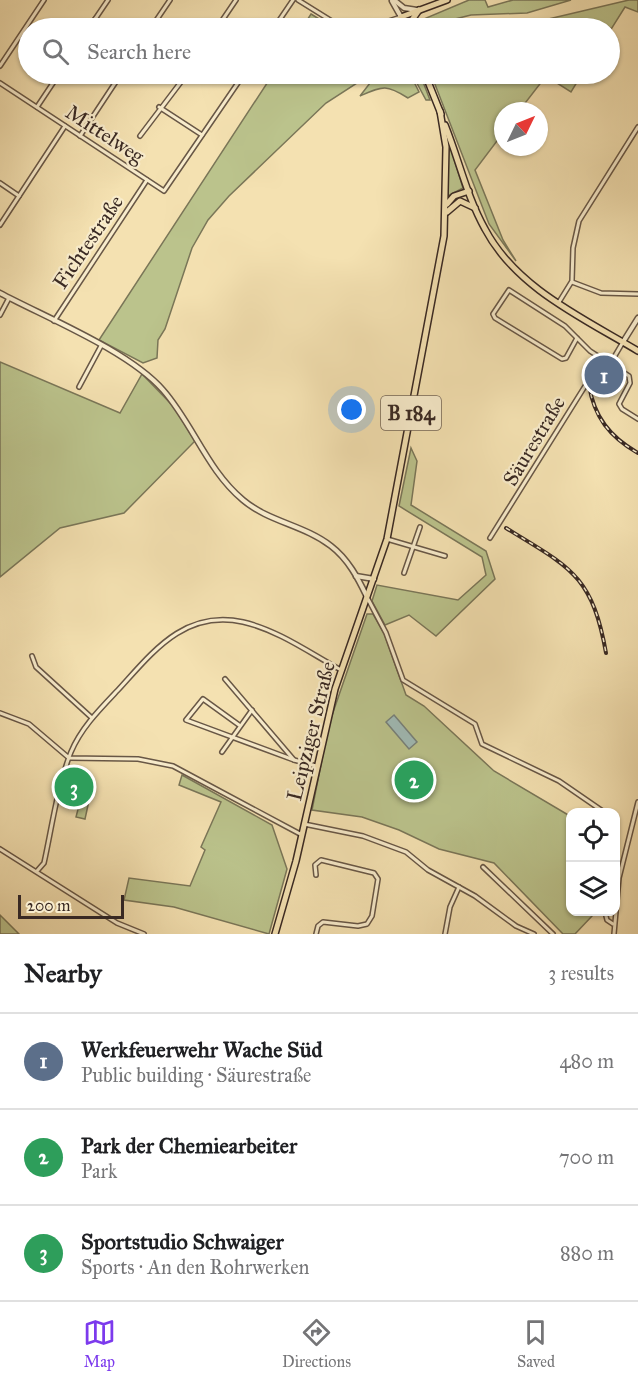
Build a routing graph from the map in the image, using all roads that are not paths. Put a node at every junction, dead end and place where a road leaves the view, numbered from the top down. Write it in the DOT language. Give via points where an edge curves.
graph roads {
  1 [pos="44,0"];
  2 [pos="108,0"];
  3 [pos="170,0"];
  4 [pos="236,0"];
  5 [pos="293,0"];
  6 [pos="298,0"];
  7 [pos="393,0"];
  8 [pos="447,0"];
  9 [pos="419,10"];
  10 [pos="401,17"];
  11 [pos="32,18"];
  12 [pos="96,18"];
  13 [pos="158,18"];
  14 [pos="224,18"];
  15 [pos="281,18"];
  16 [pos="327,18"];
  17 [pos="398,18"];
  18 [pos="413,18"];
  19 [pos="18,39"];
  20 [pos="0,66"];
  21 [pos="0,83"];
  22 [pos="52,84"];
  23 [pos="114,84"];
  24 [pos="179,84"];
  25 [pos="237,84"];
  26 [pos="429,84"];
  27 [pos="37,107"];
  28 [pos="159,107"];
  29 [pos="440,111"];
  30 [pos="65,126"];
  31 [pos="638,127"];
  32 [pos="202,135"];
  33 [pos="80,136"];
  34 [pos="140,136"];
  35 [pos="147,180"];
  36 [pos="0,183"];
  37 [pos="469,191"];
  38 [pos="20,196"];
  39 [pos="447,209"];
  40 [pos="476,209"];
  41 [pos="0,225"];
  42 [pos="572,282"];
  43 [pos="0,293"];
  44 [pos="638,294"];
  45 [pos="9,298"];
  46 [pos="559,302"];
  47 [pos="0,315"];
  48 [pos="638,318"];
  49 [pos="54,321"];
  50 [pos="577,338"];
  51 [pos="623,342"];
  52 [pos="101,346"];
  53 [pos="638,351"];
  54 [pos="602,359"];
  55 [pos="610,363"];
  56 [pos="79,387"];
  57 [pos="638,419"];
  58 [pos="420,527"];
  59 [pos="490,538"];
  60 [pos="387,539"];
  61 [pos="413,547"];
  62 [pos="445,556"];
  63 [pos="404,573"];
  64 [pos="356,575"];
  65 [pos="374,579"];
  66 [pos="367,598"];
  67 [pos="363,611"];
  68 [pos="374,611"];
  69 [pos="32,657"];
  70 [pos="342,670"];
  71 [pos="225,679"];
  72 [pos="252,710"];
  73 [pos="0,713"];
  74 [pos="92,718"];
  75 [pos="239,725"];
  76 [pos="231,737"];
  77 [pos="222,752"];
  78 [pos="69,758"];
  79 [pos="294,760"];
  80 [pos="316,766"];
  81 [pos="638,802"];
  82 [pos="597,808"];
  83 [pos="304,824"];
  84 [pos="302,835"];
  85 [pos="0,849"];
  86 [pos="483,867"];
  87 [pos="37,871"];
  88 [pos="620,874"];
  89 [pos="316,875"];
  90 [pos="459,887"];
  91 [pos="606,916"];
  92 [pos="614,916"];
  93 [pos="613,924"];
  94 [pos="144,934"];
  95 [pos="275,934"];
  96 [pos="316,934"];
  97 [pos="445,934"];
  98 [pos="534,934"];
  99 [pos="553,934"];
  100 [pos="614,934"];
  1 -- 11 [label="street"];
  2 -- 12 [label="street"];
  3 -- 13 [label="street"];
  4 -- 14 [label="street"];
  5 -- 15 [label="street"];
  6 -- 16 [label="street"];
  7 -- 9 [label="street"];
  7 -- 10 [label="street"];
  8 -- 9 [label="main road"];
  9 -- 10 [label="main road"];
  9 -- 18 [label="main road"];
  10 -- 17 [label="street"];
  19 -- 20 [label="street"];
  21 -- 27 [label="street, Mittelweg"];
  22 -- 27 [label="street"];
  23 -- 33 [label="street"];
  24 -- 28 [label="street"];
  25 -- 32 [label="street"];
  26 -- 29 [label="main road"];
  27 -- 30 [label="street, Mittelweg"];
  28 -- 32 [label="street"];
  28 -- 34 [label="street"];
  29 -- 37 [label="main road"];
  29 -- 39 [label="main road, B 184" via="446,147"];
  30 -- 33 [label="street, Mittelweg"];
  30 -- 38 [label="street"];
  31 -- 42 [label="street" via="579,221"];
  32 -- 35 [label="street, Mittelweg" via="164,191"];
  33 -- 35 [label="street, Mittelweg"];
  35 -- 49 [label="street, Fichtestraße"];
  36 -- 38 [label="street"];
  37 -- 39 [label="main road" via="452,197"];
  37 -- 40 [label="main road"];
  38 -- 41 [label="street"];
  39 -- 40 [label="main road" via="460,201"];
  39 -- 60 [label="main road, Leipziger Straße / B 184" via="441,260"];
  40 -- 46 [label="main road" via="505,261"];
  42 -- 44 [label="street" via="601,293"];
  42 -- 46 [label="street"];
  43 -- 45 [label="street"];
  45 -- 47 [label="street"];
  45 -- 49 [label="street"];
  46 -- 51 [label="main road"];
  48 -- 51 [label="street"];
  49 -- 52 [label="street"];
  50 -- 50 [label="street" via="509,290 493,314 562,359"];
  50 -- 54 [label="street"];
  51 -- 53 [label="main road"];
  51 -- 55 [label="street"];
  52 -- 56 [label="street"];
  52 -- 64 [label="street" via="122,357 162,389 216,471 237,495 272,519 324,540 340,553"];
  54 -- 55 [label="street"];
  54 -- 59 [label="street, Säurestraße"];
  55 -- 57 [label="street" via="630,378 619,404"];
  58 -- 61 [label="street"];
  60 -- 61 [label="street"];
  60 -- 65 [label="main road, Leipziger Straße / B 184"];
  61 -- 62 [label="street"];
  61 -- 63 [label="street"];
  64 -- 65 [label="street"];
  64 -- 66 [label="street"];
  65 -- 66 [label="main road, Leipziger Straße / B 184"];
  66 -- 67 [label="main road, Leipziger Straße / B 184"];
  66 -- 68 [label="street"];
  67 -- 68 [label="street"];
  67 -- 70 [label="main road, Leipziger Straße / B 184"];
  68 -- 82 [label="street" via="406,683 475,724 483,744 559,781"];
  69 -- 74 [label="street" via="41,673"];
  70 -- 74 [label="street" via="283,638 242,622 194,625 150,652"];
  70 -- 80 [label="main road, Leipziger Straße / B 184"];
  71 -- 72 [label="street"];
  72 -- 75 [label="street"];
  72 -- 79 [label="street"];
  73 -- 78 [label="street" via="29,724"];
  74 -- 78 [label="street"];
  75 -- 76 [label="street"];
  75 -- 76 [label="street" via="203,699 186,720"];
  76 -- 77 [label="street"];
  76 -- 79 [label="street"];
  78 -- 84 [label="street" via="138,759 173,766"];
  78 -- 87 [label="street" via="44,863"];
  79 -- 80 [label="street"];
  80 -- 83 [label="main road, Leipziger Straße / B 184"];
  81 -- 88 [label="street"];
  83 -- 84 [label="main road, Leipziger Straße / B 184"];
  83 -- 90 [label="street" via="394,846"];
  84 -- 95 [label="main road, Leipziger Straße / B 184"];
  85 -- 87 [label="street"];
  86 -- 99 [label="street"];
  87 -- 94 [label="street" via="46,881 117,924"];
  89 -- 96 [label="street" via="315,865 321,860 374,873 378,879 367,924 323,922"];
  90 -- 97 [label="street" via="450,906"];
  90 -- 98 [label="street"];
  91 -- 93 [label="street"];
  92 -- 93 [label="street"];
  93 -- 100 [label="street"];
}
